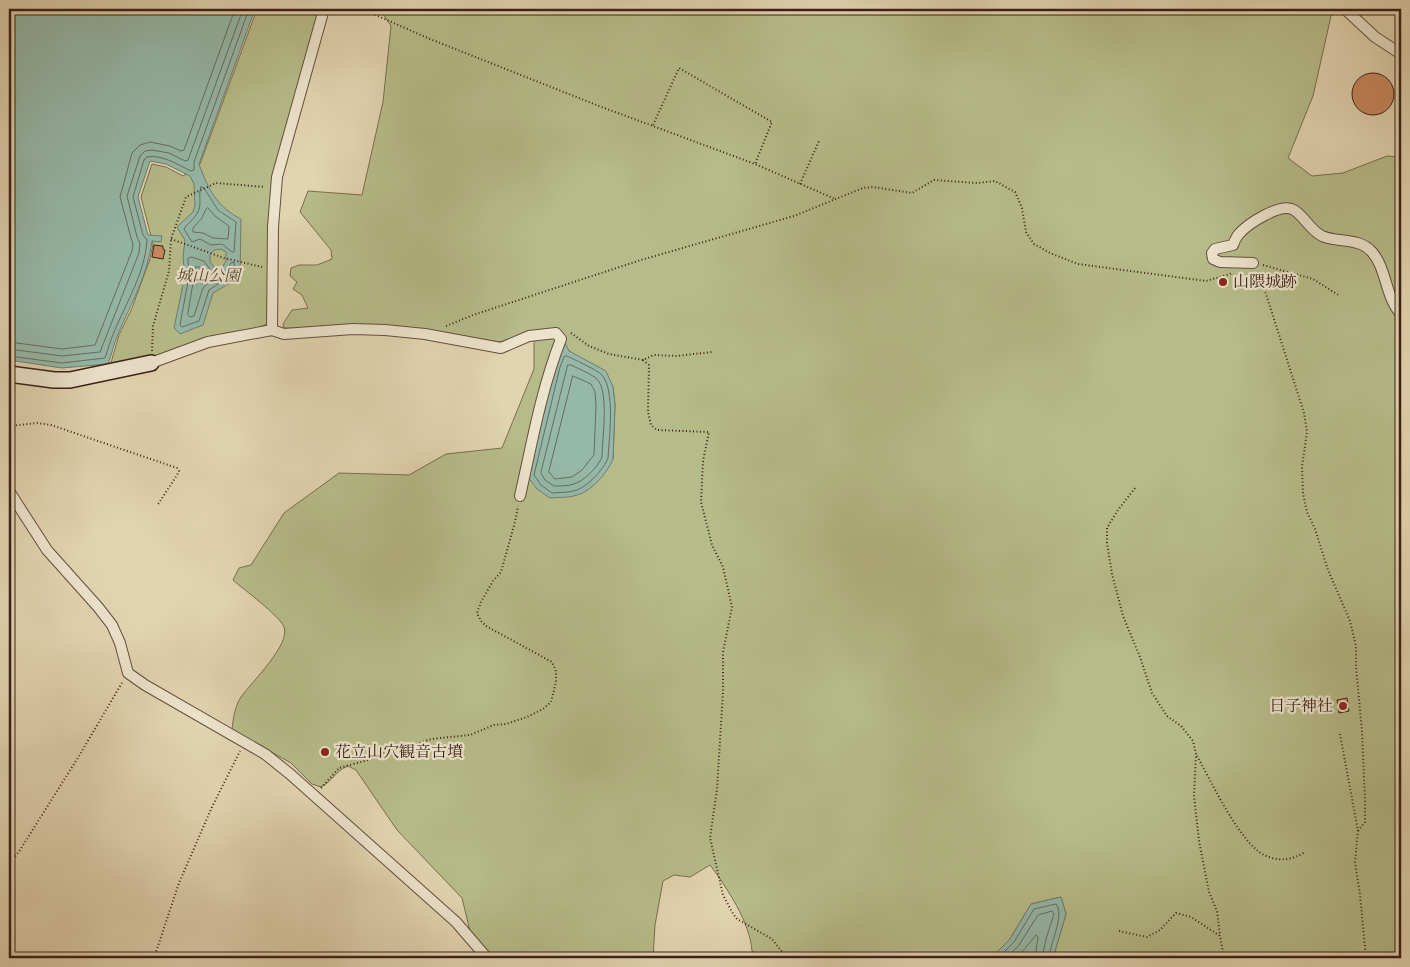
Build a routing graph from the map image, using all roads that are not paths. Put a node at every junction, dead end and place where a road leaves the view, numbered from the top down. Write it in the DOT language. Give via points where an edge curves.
graph roads {
  1 [pos="324,9"];
  2 [pos="1345,9"];
  3 [pos="1401,54"];
  4 [pos="1253,263"];
  5 [pos="1401,314"];
  6 [pos="272,330"];
  7 [pos="151,363"];
  8 [pos="9,374"];
  9 [pos="9,491"];
  10 [pos="520,496"];
  11 [pos="487,958"];
  1 -- 6 [label="street" via="276,178 272,228"];
  2 -- 3 [label="street" via="1375,37"];
  4 -- 5 [label="street" via="1220,262 1212,259 1212,253 1233,245 1247,227 1272,211 1285,207 1294,210 1308,226 1323,236 1362,244 1372,251 1395,307"];
  6 -- 7 [label="street" via="208,342"];
  6 -- 10 [label="street" via="284,334 353,329 425,334 500,348 529,336 556,333 561,339 539,409"];
  7 -- 8 [label="street" via="70,380"];
  9 -- 11 [label="street" via="47,550 112,625 128,673 271,759 456,922"];
}
